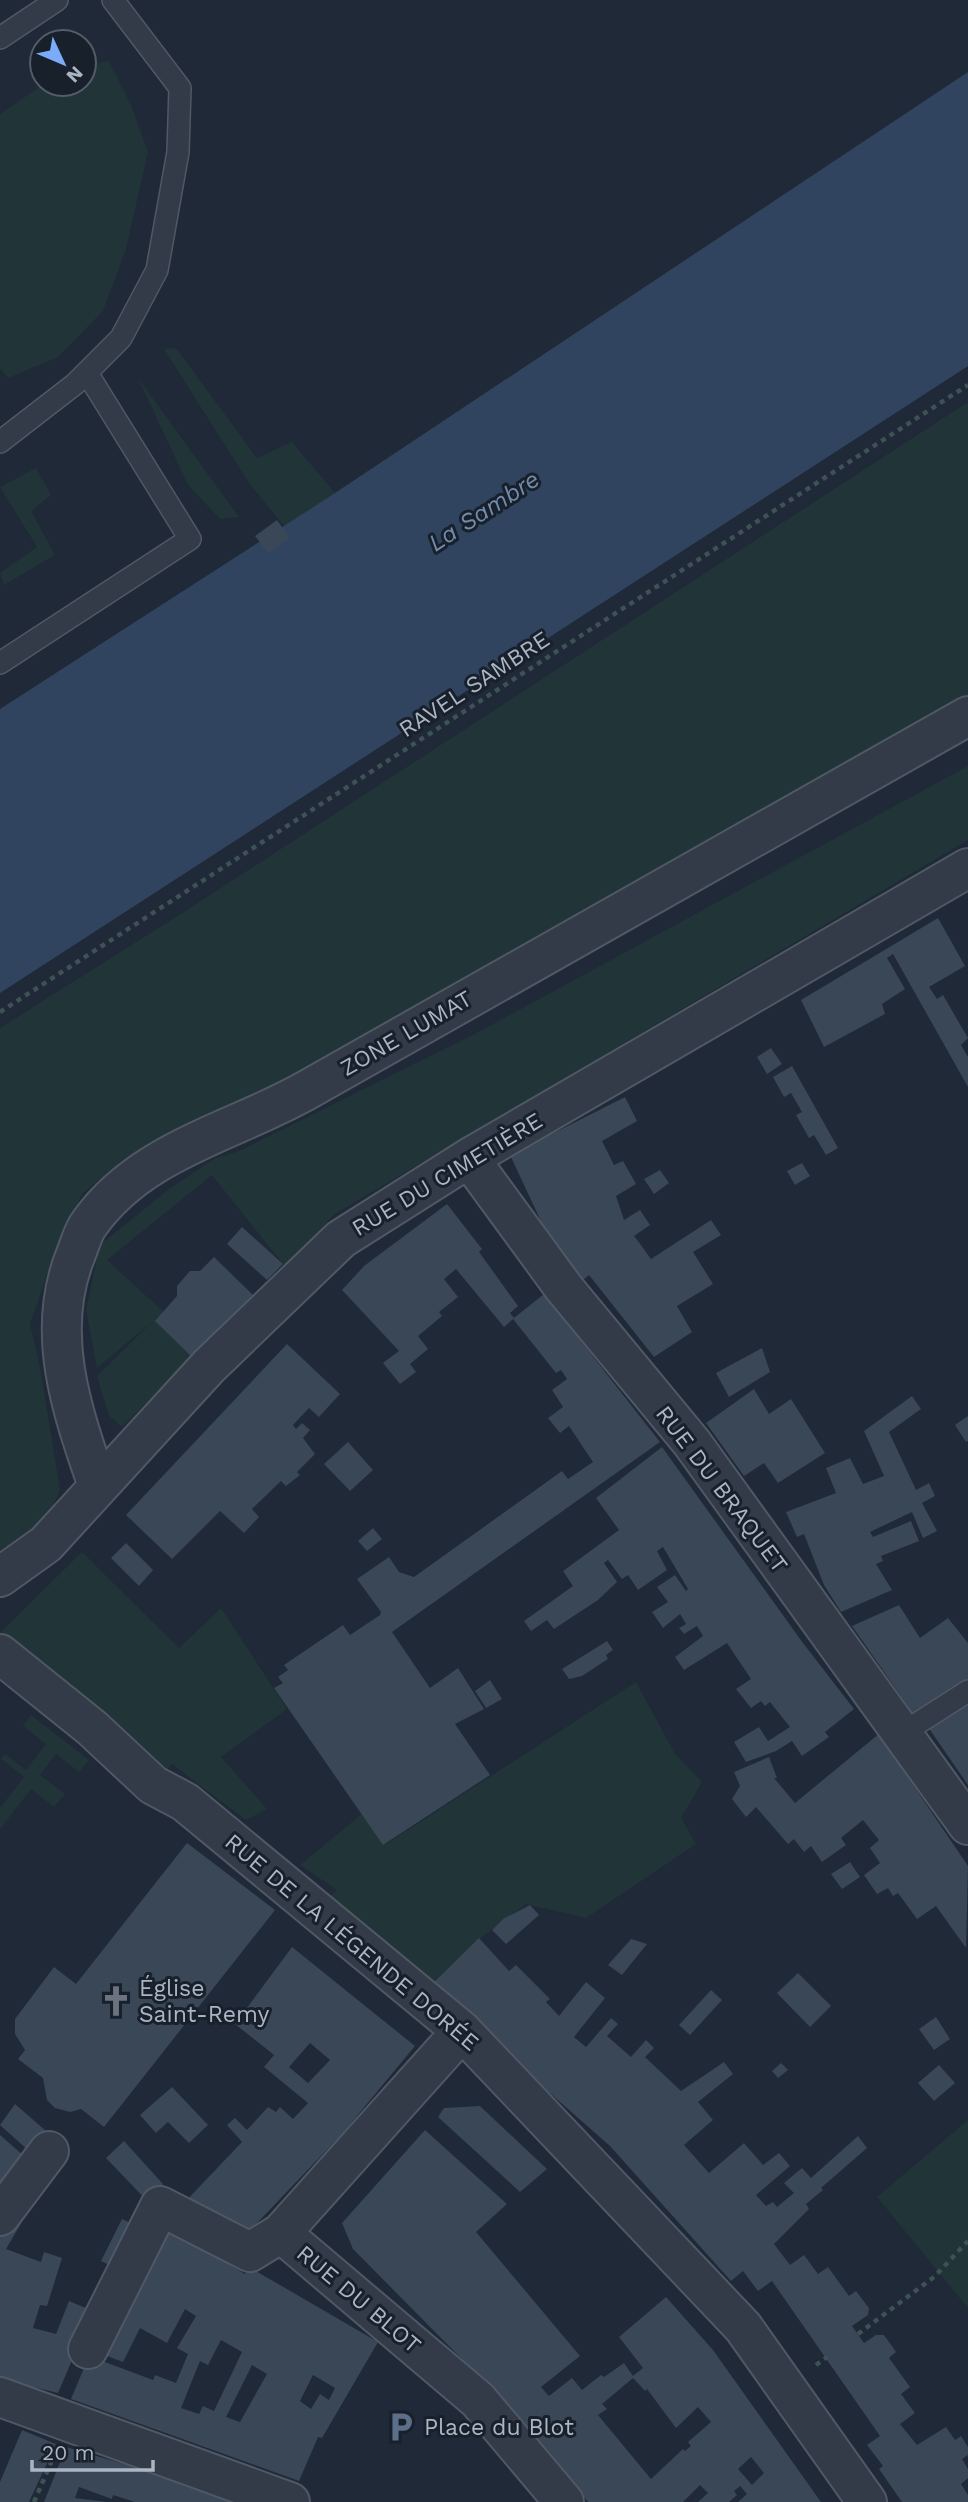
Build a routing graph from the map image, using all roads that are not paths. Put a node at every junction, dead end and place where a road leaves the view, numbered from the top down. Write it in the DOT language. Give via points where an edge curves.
graph roads {
  1 [pos="57,0"];
  2 [pos="113,0"];
  3 [pos="0,38"];
  4 [pos="87,373"];
  5 [pos="0,442"];
  6 [pos="0,663"];
  7 [pos="968,716"];
  8 [pos="968,868"];
  9 [pos="469,1158"];
  10 [pos="98,1486"];
  11 [pos="0,1577"];
  12 [pos="0,1654"];
  13 [pos="968,1691"];
  14 [pos="901,1734"];
  15 [pos="968,1825"];
  16 [pos="462,2031"];
  17 [pos="49,2151"];
  18 [pos="0,2217"];
  19 [pos="281,2234"];
  20 [pos="88,2349"];
  21 [pos="0,2397"];
  22 [pos="290,2502"];
  23 [pos="564,2502"];
  24 [pos="867,2502"];
  1 -- 3 [label="lane"];
  2 -- 4 [label="lane" via="180,88 178,152 157,270 121,338"];
  4 -- 5 [label="lane"];
  4 -- 6 [label="lane" via="190,539"];
  7 -- 10 [label="street, ZONE LUMAT" via="301,1093 138,1172 88,1225 67,1276 60,1338 70,1404"];
  8 -- 9 [label="street, RUE DU CIMETIÈRE"];
  9 -- 10 [label="street, RUE DU CIMETIÈRE" via="341,1239 209,1366"];
  9 -- 14 [label="street, RUE DU BRAQUET" via="564,1288 692,1443"];
  10 -- 11 [label="street, RUE DU CIMETIÈRE" via="46,1544"];
  12 -- 16 [label="street, RUE DE LA LÉGENDE DORÉE" via="92,1728 153,1785 185,1802"];
  13 -- 14 [label="lane"];
  14 -- 15 [label="street, RUE DU BRAQUET"];
  16 -- 19 [label="street, RUE DU BLOT"];
  16 -- 24 [label="street, RUE DE LA LÉGENDE DORÉE" via="743,2328"];
  17 -- 18 [label="street"];
  19 -- 20 [label="street" via="250,2252 160,2206"];
  19 -- 23 [label="street, RUE DU BLOT" via="478,2400"];
  21 -- 22 [label="street"];
}
